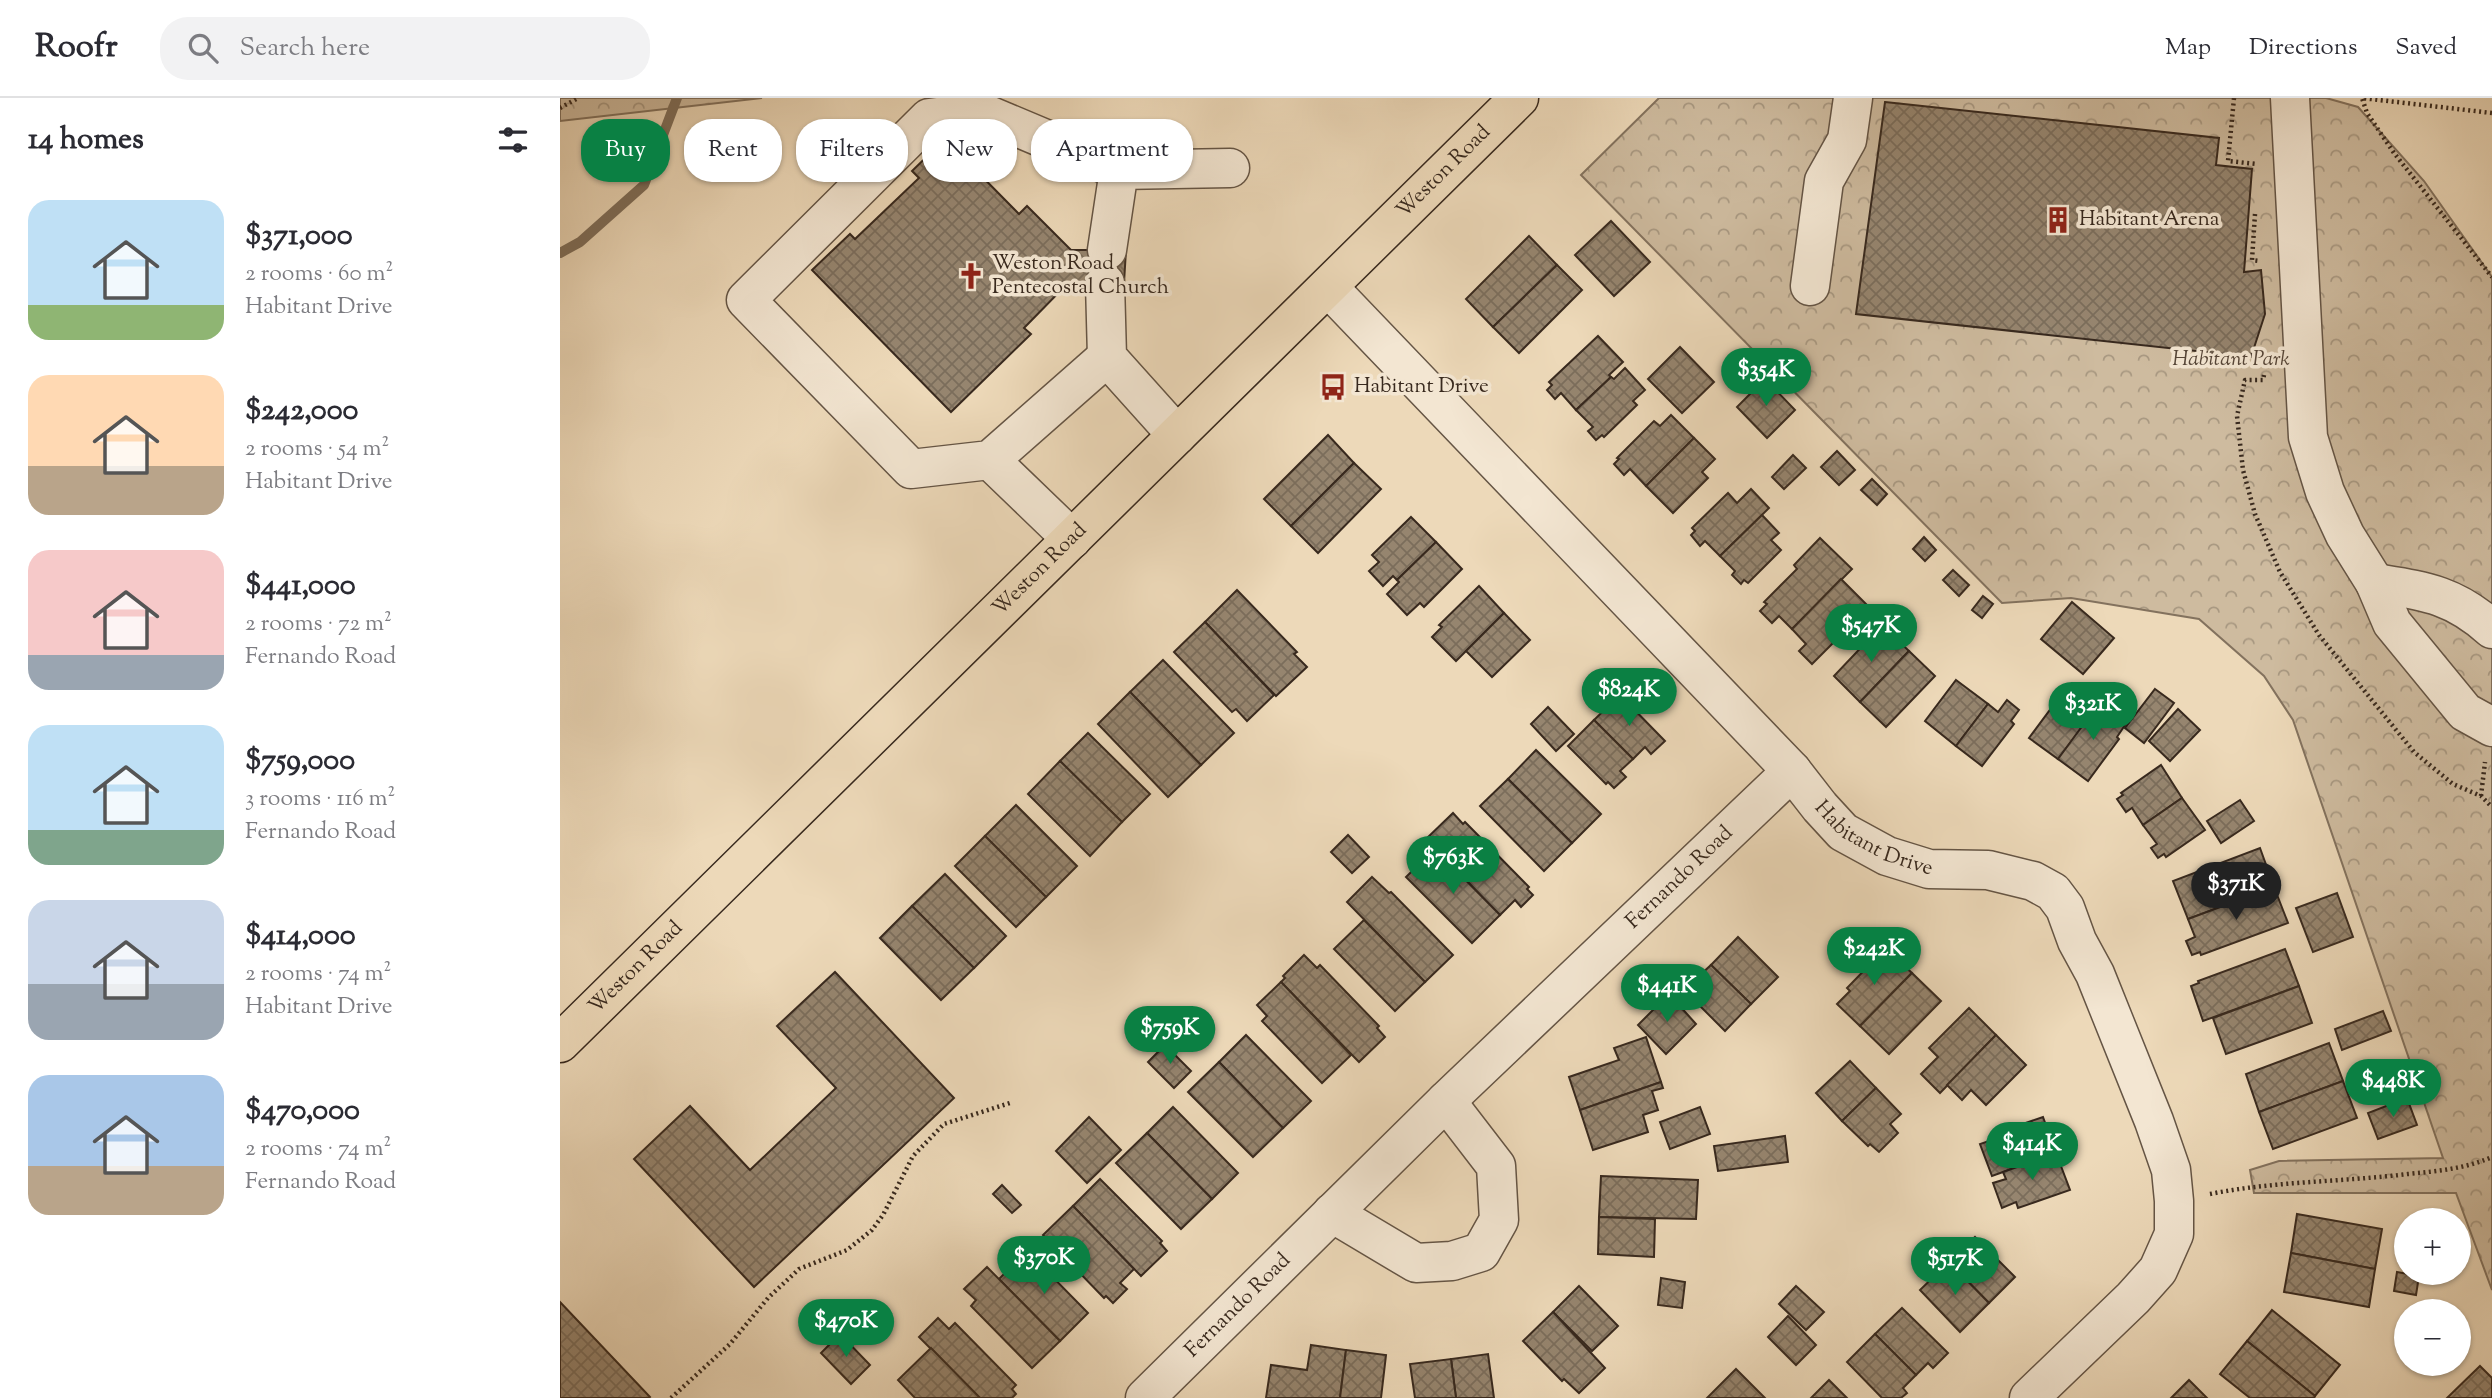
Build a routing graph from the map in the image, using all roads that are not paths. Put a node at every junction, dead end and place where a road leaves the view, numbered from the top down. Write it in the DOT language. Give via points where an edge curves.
graph roads {
  1 [pos="1519,98"];
  2 [pos="1853,98"];
  3 [pos="2290,98"];
  4 [pos="1031,134"];
  5 [pos="1230,168"];
  6 [pos="1193,169"];
  7 [pos="1117,182"];
  8 [pos="1810,286"];
  9 [pos="1328,287"];
  10 [pos="1107,357"];
  11 [pos="1177,435"];
  12 [pos="990,460"];
  13 [pos="1072,539"];
  14 [pos="2375,583"];
  15 [pos="2492,629"];
  16 [pos="2492,727"];
  17 [pos="1792,771"];
  18 [pos="560,1043"];
  19 [pos="1446,1101"];
  20 [pos="1332,1213"];
  21 [pos="1146,1398"];
  22 [pos="2029,1398"];
  1 -- 9 [label="main road, Weston Road"];
  2 -- 8 [label="street" via="1847,140 1824,181"];
  3 -- 14 [label="street" via="2308,437 2325,492"];
  4 -- 12 [label="street" via="981,113 929,118 746,300 911,469"];
  5 -- 6 [label="street"];
  7 -- 10 [label="street" via="1106,267"];
  9 -- 11 [label="main road, Weston Road"];
  9 -- 17 [label="street, Habitant Drive"];
  10 -- 11 [label="street"];
  10 -- 12 [label="street"];
  11 -- 13 [label="main road, Weston Road"];
  12 -- 13 [label="street"];
  13 -- 18 [label="main road, Weston Road"];
  14 -- 15 [label="street" via="2433,592 2475,613"];
  14 -- 16 [label="street" via="2392,623 2408,645 2465,712"];
  17 -- 19 [label="street, Fernando Road"];
  17 -- 22 [label="street, Habitant Drive" via="1843,832 1887,856 1928,869 1988,870 2033,881 2053,892 2095,974 2149,1109 2171,1170 2174,1234 2158,1270"];
  19 -- 20 [label="street, Fernando Road"];
  19 -- 20 [label="street" via="1496,1166 1499,1220 1481,1252 1452,1261 1416,1263"];
  20 -- 21 [label="street, Fernando Road"];
}
